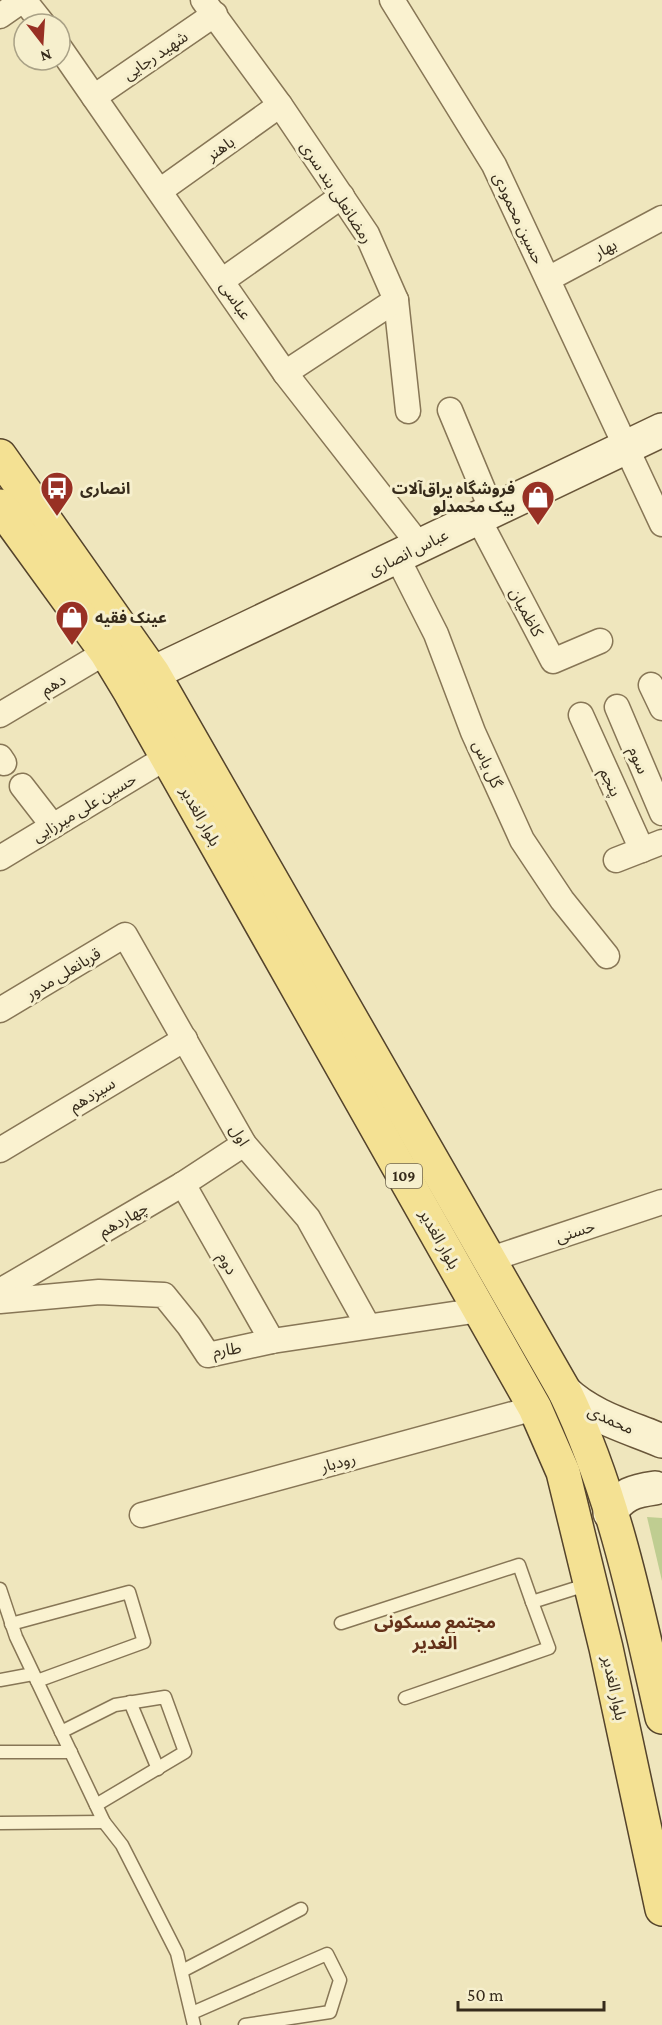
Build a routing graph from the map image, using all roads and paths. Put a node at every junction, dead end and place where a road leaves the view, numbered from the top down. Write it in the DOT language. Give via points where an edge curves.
graph roads {
  1 [pos="392,0"];
  2 [pos="35,7"];
  3 [pos="209,7"];
  4 [pos="0,16"];
  5 [pos="72,65"];
  6 [pos="94,97"];
  7 [pos="280,105"];
  8 [pos="161,190"];
  9 [pos="342,196"];
  10 [pos="662,218"];
  11 [pos="548,279"];
  12 [pos="224,280"];
  13 [pos="396,300"];
  14 [pos="285,373"];
  15 [pos="450,410"];
  16 [pos="408,411"];
  17 [pos="662,430"];
  18 [pos="628,447"];
  19 [pos="0,456"];
  20 [pos="0,506"];
  21 [pos="485,515"];
  22 [pos="662,524"];
  23 [pos="409,551"];
  24 [pos="600,641"];
  25 [pos="106,652"];
  26 [pos="153,673"];
  27 [pos="651,685"];
  28 [pos="617,707"];
  29 [pos="662,708"];
  30 [pos="0,715"];
  31 [pos="580,715"];
  32 [pos="167,757"];
  33 [pos="22,786"];
  34 [pos="662,813"];
  35 [pos="53,826"];
  36 [pos="652,846"];
  37 [pos="0,858"];
  38 [pos="616,860"];
  39 [pos="125,935"];
  40 [pos="607,956"];
  41 [pos="0,1010"];
  42 [pos="185,1039"];
  43 [pos="244,1144"];
  44 [pos="0,1150"];
  45 [pos="183,1184"];
  46 [pos="662,1202"];
  47 [pos="488,1260"];
  48 [pos="0,1291"];
  49 [pos="0,1301"];
  50 [pos="480,1310"];
  51 [pos="368,1326"];
  52 [pos="272,1341"];
  53 [pos="565,1392"];
  54 [pos="535,1408"];
  55 [pos="662,1441"];
  56 [pos="662,1451"];
  57 [pos="659,1490"];
  58 [pos="610,1513"];
  59 [pos="142,1515"];
  60 [pos="590,1584"];
  61 [pos="0,1588"];
  62 [pos="532,1602"];
  63 [pos="341,1623"];
  64 [pos="11,1624"];
  65 [pos="35,1678"];
  66 [pos="0,1680"];
  67 [pos="405,1698"];
  68 [pos="130,1702"];
  69 [pos="662,1718"];
  70 [pos="61,1732"];
  71 [pos="0,1752"];
  72 [pos="71,1752"];
  73 [pos="158,1768"];
  74 [pos="96,1805"];
  75 [pos="104,1822"];
  76 [pos="0,1824"];
  77 [pos="301,1909"];
  78 [pos="662,1909"];
  79 [pos="182,1971"];
  80 [pos="193,2019"];
  81 [pos="245,2025"];
  1 -- 11 [label="street, حسین محمودی" via="494,165"];
  2 -- 4 [label="street"];
  3 -- 6 [label="street, شهید رجایی"];
  3 -- 7 [label="street, رمضانعلی بند سری"];
  5 -- 6 [label="street, عباسی"];
  6 -- 8 [label="street, عباسی"];
  7 -- 8 [label="street, باهنر"];
  7 -- 9 [label="street, رمضانعلی بند سری"];
  8 -- 12 [label="street, عباسی"];
  9 -- 12 [label="street"];
  9 -- 13 [label="street, رمضانعلی بند سری" via="367,234"];
  10 -- 11 [label="street, بهار"];
  11 -- 18 [label="street, حسین محمودی"];
  12 -- 14 [label="street, عباسی"];
  13 -- 14 [label="street"];
  13 -- 16 [label="street, رمضانعلی بند سری"];
  14 -- 23 [label="street, عباسی"];
  15 -- 21 [label="street"];
  17 -- 18 [label="street, عباس انصاری"];
  18 -- 21 [label="street, عباس انصاری"];
  18 -- 22 [label="street"];
  19 -- 26 [label="main road, بلوار الغدیر / 109"];
  20 -- 25 [label="main road, بلوار الغدیر / 109"];
  21 -- 23 [label="street, عباس انصاری"];
  21 -- 24 [label="street, کاظمیان" via="553,661"];
  23 -- 26 [label="street, عباس انصاری"];
  23 -- 40 [label="street, گل یاس" via="473,732 522,840 562,900"];
  25 -- 30 [label="street, دهم"];
  25 -- 32 [label="main road, بلوار الغدیر / 109"];
  26 -- 47 [label="main road, بلوار الغدیر / 109"];
  27 -- 29 [label="street"];
  28 -- 34 [label="street, سوم"];
  31 -- 36 [label="street, پنجم"];
  32 -- 35 [label="street, حسین علی میرزایی"];
  32 -- 50 [label="main road, بلوار الغدیر / 109"];
  33 -- 35 [label="street"];
  35 -- 37 [label="street, حسین علی میرزایی"];
  36 -- 38 [label="street"];
  39 -- 41 [label="street, قربانعلی مدور"];
  39 -- 42 [label="street, اول"];
  42 -- 43 [label="street, اول"];
  42 -- 44 [label="street, سیزدهم"];
  43 -- 45 [label="street, چهاردهم"];
  43 -- 51 [label="street, اول" via="308,1218"];
  45 -- 48 [label="street, چهاردهم"];
  45 -- 52 [label="street, دوم"];
  46 -- 47 [label="street, حسنی"];
  47 -- 53 [label="main road, بلوار الغدیر / 109"];
  49 -- 52 [label="street, طارم" via="99,1292 164,1295 207,1355"];
  50 -- 51 [label="street, طارم"];
  50 -- 54 [label="main road, بلوار الغدیر / 109"];
  51 -- 52 [label="street, طارم"];
  53 -- 55 [label="street, محمدی" via="577,1404"];
  53 -- 58 [label="main road, بلوار الغدیر / 109"];
  54 -- 59 [label="street, رودبار"];
  54 -- 60 [label="main road, بلوار الغدیر / 109" via="562,1472"];
  56 -- 57 [label="street" via="651,1464 651,1480"];
  57 -- 58 [label="street" via="635,1490 619,1498"];
  58 -- 69 [label="main road, بلوار الغدیر / 109" via="633,1588"];
  60 -- 62 [label="lane"];
  60 -- 78 [label="main road, بلوار الغدیر / 109"];
  61 -- 64 [label="lane"];
  62 -- 63 [label="lane" via="519,1565"];
  62 -- 67 [label="lane" via="549,1648"];
  64 -- 65 [label="lane"];
  64 -- 65 [label="lane" via="129,1592 144,1642"];
  65 -- 66 [label="lane"];
  65 -- 70 [label="lane"];
  68 -- 70 [label="lane" via="115,1705"];
  68 -- 73 [label="lane"];
  68 -- 73 [label="lane" via="165,1697 185,1752"];
  70 -- 72 [label="lane"];
  71 -- 72 [label="lane"];
  72 -- 74 [label="lane"];
  73 -- 74 [label="lane"];
  74 -- 75 [label="lane"];
  75 -- 76 [label="lane"];
  75 -- 79 [label="lane" via="122,1845 177,1953"];
  77 -- 79 [label="lane"];
  79 -- 80 [label="lane"];
  80 -- 81 [label="lane" via="327,1954 340,1980 330,2012"];
}
